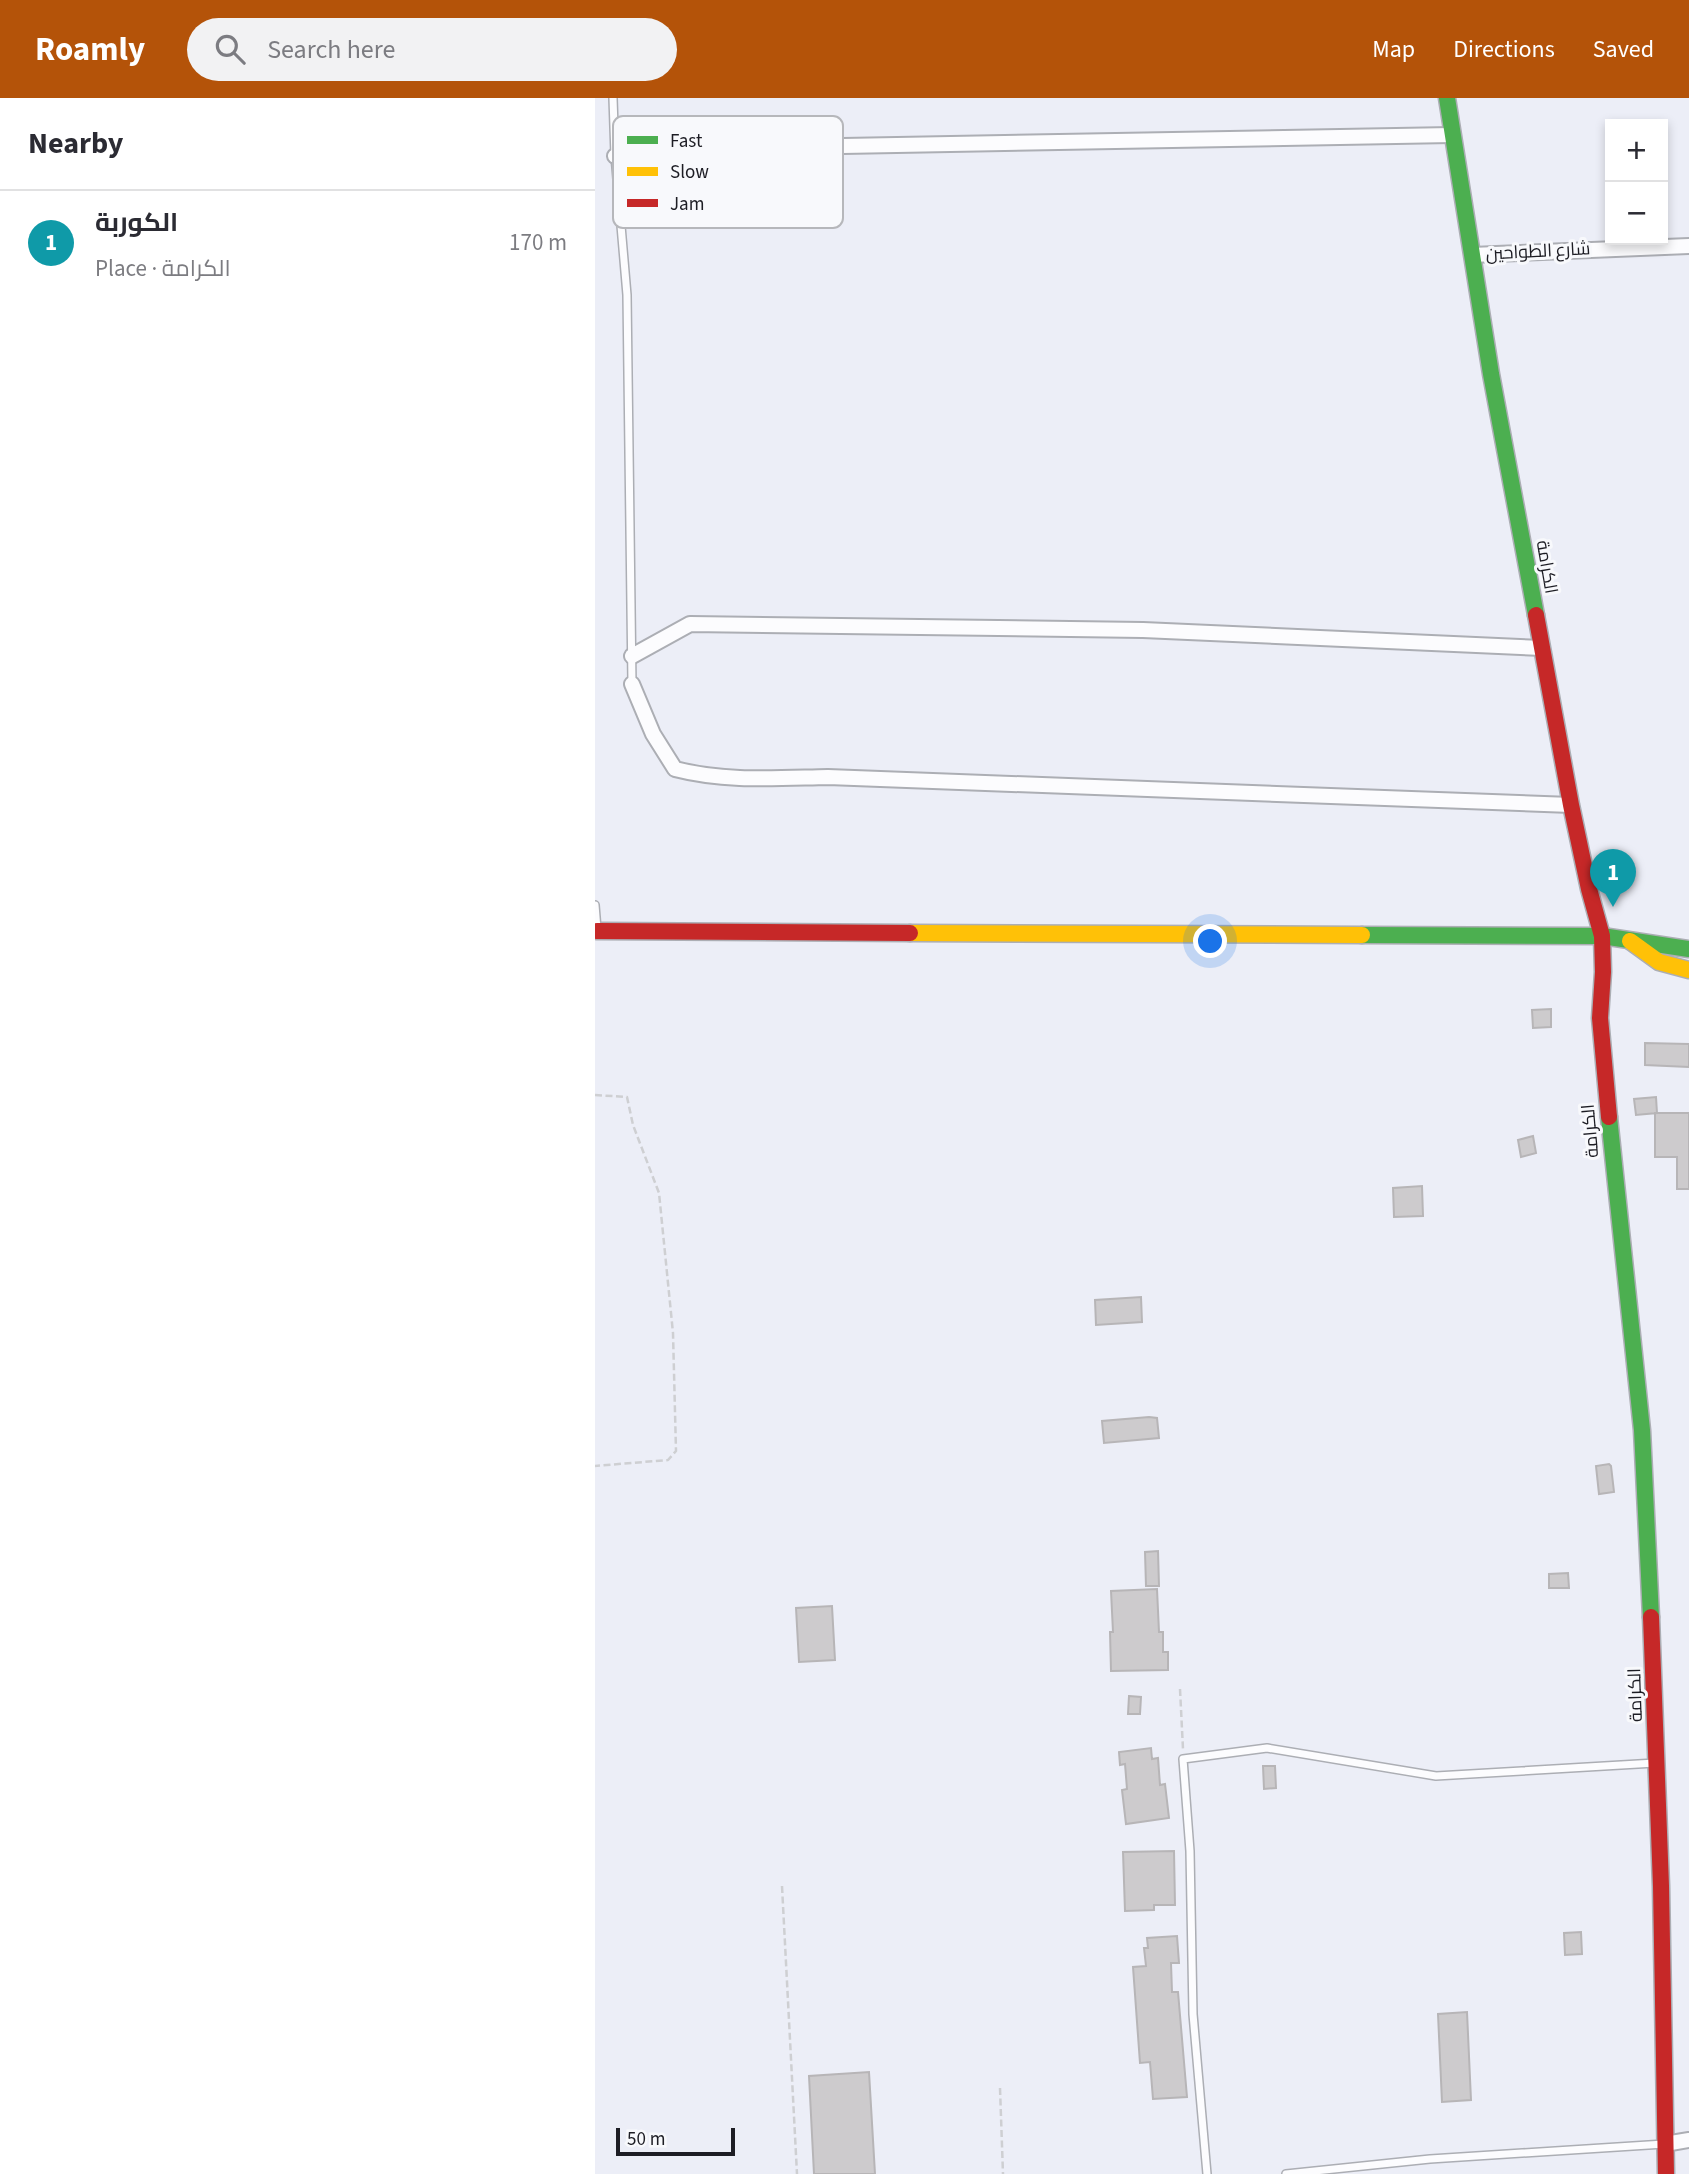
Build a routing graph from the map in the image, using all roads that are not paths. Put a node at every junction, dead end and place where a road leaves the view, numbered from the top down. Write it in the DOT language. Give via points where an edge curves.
graph roads {
  1 [pos="613,98"];
  2 [pos="1447,98"];
  3 [pos="614,116"];
  4 [pos="1453,135"];
  5 [pos="843,146"];
  6 [pos="621,228"];
  7 [pos="1689,246"];
  8 [pos="1472,255"];
  9 [pos="1542,648"];
  10 [pos="632,656"];
  11 [pos="632,684"];
  12 [pos="1571,805"];
  13 [pos="595,905"];
  14 [pos="596,931"];
  15 [pos="1602,936"];
  16 [pos="1630,941"];
  17 [pos="1689,949"];
  18 [pos="1689,970"];
  19 [pos="1655,1763"];
  20 [pos="1689,2140"];
  21 [pos="1665,2144"];
  22 [pos="1207,2174"];
  23 [pos="1286,2174"];
  24 [pos="1666,2174"];
  1 -- 3 [label="lane"];
  2 -- 4 [label="main road, الكرامة"];
  4 -- 5 [label="street"];
  4 -- 8 [label="main road, الكرامة"];
  6 -- 10 [label="lane" via="627,295"];
  7 -- 8 [label="street, شارع الطواحين"];
  8 -- 9 [label="main road, الكرامة"];
  9 -- 10 [label="street" via="1143,630 690,624"];
  9 -- 12 [label="main road, الكرامة"];
  10 -- 11 [label="lane"];
  11 -- 12 [label="street" via="653,734 675,769 701,776"];
  12 -- 15 [label="main road, الكرامة"];
  13 -- 14 [label="lane"];
  14 -- 15 [label="main road"];
  15 -- 16 [label="main road"];
  15 -- 19 [label="main road, الكرامة" via="1599,1018 1642,1430"];
  16 -- 17 [label="main road"];
  16 -- 18 [label="main road" via="1659,962"];
  19 -- 21 [label="main road, الكرامة"];
  19 -- 22 [label="lane" via="1436,1776 1268,1748 1183,1759 1193,2014"];
  20 -- 21 [label="street"];
  21 -- 23 [label="lane" via="1430,2159"];
  21 -- 24 [label="main road, الكرامة"];
}
